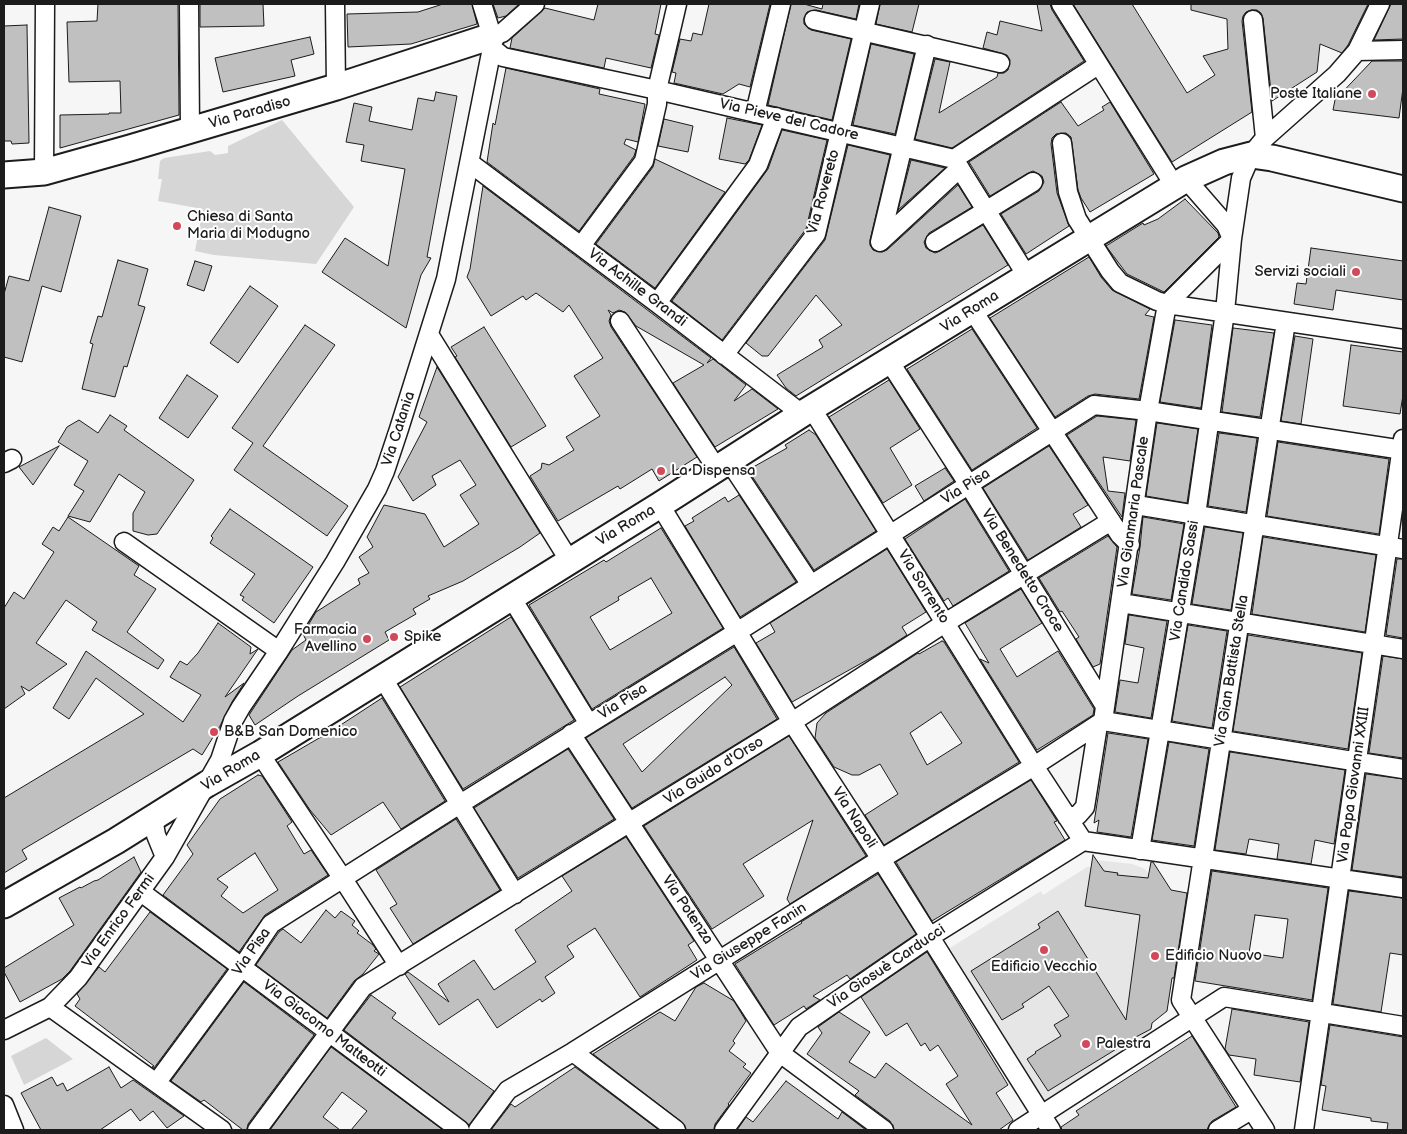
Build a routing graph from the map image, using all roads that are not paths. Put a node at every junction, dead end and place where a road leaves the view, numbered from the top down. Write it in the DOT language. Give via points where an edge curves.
graph roads {
  1 [pos="45,4"];
  2 [pos="189,4"];
  3 [pos="335,4"];
  4 [pos="482,4"];
  5 [pos="535,4"];
  6 [pos="677,4"];
  7 [pos="781,4"];
  8 [pos="870,4"];
  9 [pos="1061,4"];
  10 [pos="1380,4"];
  11 [pos="814,20"];
  12 [pos="1254,20"];
  13 [pos="863,31"];
  14 [pos="492,42"];
  15 [pos="926,45"];
  16 [pos="1403,50"];
  17 [pos="1357,51"];
  18 [pos="1000,63"];
  19 [pos="1098,65"];
  20 [pos="336,87"];
  21 [pos="657,90"];
  22 [pos="754,113"];
  23 [pos="776,117"];
  24 [pos="190,130"];
  25 [pos="840,132"];
  26 [pos="1062,143"];
  27 [pos="902,146"];
  28 [pos="1258,147"];
  29 [pos="470,163"];
  30 [pos="957,164"];
  31 [pos="44,172"];
  32 [pos="4,175"];
  33 [pos="1033,182"];
  34 [pos="1180,182"];
  35 [pos="1403,188"];
  36 [pos="985,211"];
  37 [pos="1088,238"];
  38 [pos="1232,239"];
  39 [pos="935,242"];
  40 [pos="581,246"];
  41 [pos="1027,276"];
  42 [pos="657,303"];
  43 [pos="1167,304"];
  44 [pos="973,311"];
  45 [pos="1225,312"];
  46 [pos="620,321"];
  47 [pos="1286,322"];
  48 [pos="430,336"];
  49 [pos="1403,340"];
  50 [pos="724,355"];
  51 [pos="889,361"];
  52 [pos="1148,411"];
  53 [pos="807,412"];
  54 [pos="1210,420"];
  55 [pos="1269,430"];
  56 [pos="1051,432"];
  57 [pos="1403,446"];
  58 [pos="723,465"];
  59 [pos="969,485"];
  60 [pos="660,505"];
  61 [pos="1136,505"];
  62 [pos="1196,515"];
  63 [pos="1111,521"];
  64 [pos="1255,524"];
  65 [pos="890,534"];
  66 [pos="124,542"];
  67 [pos="1130,545"];
  68 [pos="1396,548"];
  69 [pos="569,560"];
  70 [pos="1024,574"];
  71 [pos="811,585"];
  72 [pos="511,597"];
  73 [pos="1121,603"];
  74 [pos="1180,614"];
  75 [pos="946,623"];
  76 [pos="1239,623"];
  77 [pos="737,632"];
  78 [pos="1374,644"];
  79 [pos="1403,649"];
  80 [pos="279,651"];
  81 [pos="382,677"];
  82 [pos="1102,718"];
  83 [pos="792,722"];
  84 [pos="588,724"];
  85 [pos="1160,730"];
  86 [pos="571,734"];
  87 [pos="1221,740"];
  88 [pos="260,754"];
  89 [pos="1358,762"];
  90 [pos="1034,766"];
  91 [pos="1403,769"];
  92 [pos="207,784"];
  93 [pos="460,804"];
  94 [pos="153,818"];
  95 [pos="1067,818"];
  96 [pos="630,824"];
  97 [pos="1083,841"];
  98 [pos="1140,850"];
  99 [pos="165,857"];
  100 [pos="881,859"];
  101 [pos="1203,860"];
  102 [pos="344,879"];
  103 [pos="1341,879"];
  104 [pos="1403,888"];
  105 [pos="141,892"];
  106 [pos="516,894"];
  107 [pos="4,905"];
  108 [pos="930,937"];
  109 [pos="720,960"];
  110 [pos="399,966"];
  111 [pos="242,967"];
  112 [pos="50,1007"];
  113 [pos="1322,1012"];
  114 [pos="1193,1018"];
  115 [pos="1403,1026"];
  116 [pos="4,1030"];
  117 [pos="328,1032"];
  118 [pos="573,1052"];
  119 [pos="780,1053"];
  120 [pos="157,1082"];
  121 [pos="4,1105"];
  122 [pos="1251,1110"];
  123 [pos="1041,1115"];
  124 [pos="14,1130"];
  125 [pos="222,1130"];
  126 [pos="257,1130"];
  127 [pos="460,1130"];
  128 [pos="478,1130"];
  129 [pos="676,1130"];
  130 [pos="724,1130"];
  131 [pos="884,1130"];
  132 [pos="1018,1130"];
  133 [pos="1051,1130"];
  134 [pos="1218,1130"];
  135 [pos="1265,1130"];
  136 [pos="1304,1130"];
  1 -- 31 [label="street"];
  2 -- 24 [label="street"];
  3 -- 20 [label="street"];
  4 -- 14 [label="street"];
  5 -- 14 [label="street"];
  6 -- 21 [label="street"];
  7 -- 22 [label="street"];
  8 -- 13 [label="street, Via Rovereto"];
  9 -- 19 [label="street"];
  10 -- 17 [label="street"];
  11 -- 13 [label="street"];
  12 -- 28 [label="street"];
  13 -- 15 [label="street"];
  13 -- 25 [label="street, Via Rovereto"];
  14 -- 20 [label="street, Via Paradiso"];
  14 -- 21 [label="street, Via Pieve del Cadore" via="503,57"];
  14 -- 29 [label="street, Via Catania"];
  15 -- 18 [label="street"];
  15 -- 27 [label="street"];
  16 -- 17 [label="street"];
  17 -- 28 [label="street" via="1337,74"];
  19 -- 30 [label="street"];
  19 -- 34 [label="street"];
  20 -- 24 [label="street, Via Paradiso"];
  21 -- 22 [label="street, Via Pieve del Cadore"];
  21 -- 40 [label="street" via="644,161"];
  22 -- 23 [label="street, Via Pieve del Cadore"];
  23 -- 25 [label="street, Via Pieve del Cadore"];
  23 -- 42 [label="street" via="758,165"];
  24 -- 31 [label="street, Via Paradiso"];
  25 -- 27 [label="street, Via Pieve del Cadore"];
  25 -- 50 [label="street, Via Rovereto" via="816,234"];
  26 -- 37 [label="street" via="1068,192 1077,219"];
  27 -- 30 [label="street, Via Pieve del Cadore"];
  27 -- 30 [label="street" via="880,242"];
  28 -- 34 [label="street, Via Roma"];
  28 -- 35 [label="street" via="1272,158"];
  28 -- 38 [label="street, Via Candido Sassi" via="1241,178"];
  29 -- 40 [label="street, Via Achille Grandi"];
  29 -- 48 [label="street, Via Catania" via="446,279"];
  30 -- 36 [label="street"];
  31 -- 32 [label="street, Via Paradiso"];
  33 -- 36 [label="street"];
  34 -- 37 [label="street, Via Roma"];
  34 -- 38 [label="street" via="1226,225"];
  36 -- 39 [label="street"];
  36 -- 41 [label="street"];
  37 -- 41 [label="street, Via Roma"];
  37 -- 43 [label="street" via="1120,283"];
  38 -- 43 [label="street"];
  38 -- 45 [label="street, Via Candido Sassi"];
  40 -- 42 [label="street, Via Achille Grandi"];
  41 -- 44 [label="street, Via Roma"];
  42 -- 50 [label="street, Via Achille Grandi"];
  43 -- 45 [label="street"];
  43 -- 52 [label="street, Via Gianmaria Pascale"];
  44 -- 51 [label="street, Via Roma"];
  44 -- 56 [label="street"];
  45 -- 47 [label="street"];
  45 -- 54 [label="street, Via Candido Sassi"];
  46 -- 58 [label="street"];
  47 -- 49 [label="street"];
  47 -- 55 [label="street, Via Gian Battista Stella"];
  48 -- 69 [label="street"];
  48 -- 80 [label="street, Via Catania" via="377,489"];
  50 -- 53 [label="street, Via Achille Grandi"];
  51 -- 53 [label="street, Via Roma"];
  51 -- 59 [label="street, Via Benedetto Croce"];
  52 -- 54 [label="street, Via Pisa"];
  52 -- 56 [label="street, Via Pisa" via="1094,405"];
  52 -- 61 [label="street, Via Gianmaria Pascale"];
  53 -- 58 [label="street, Via Roma"];
  53 -- 65 [label="street, Via Sorrento"];
  54 -- 55 [label="street, Via Pisa"];
  54 -- 62 [label="street, Via Candido Sassi"];
  55 -- 57 [label="street, Via Pisa"];
  55 -- 64 [label="street, Via Gian Battista Stella"];
  56 -- 59 [label="street, Via Pisa"];
  56 -- 63 [label="street"];
  57 -- 68 [label="street, Via Papa Giovanni XXIII"];
  58 -- 60 [label="street, Via Roma"];
  58 -- 71 [label="street"];
  59 -- 65 [label="street, Via Pisa"];
  59 -- 70 [label="street, Via Benedetto Croce"];
  60 -- 69 [label="street, Via Roma"];
  60 -- 77 [label="street, Via Napoli"];
  61 -- 62 [label="street"];
  61 -- 67 [label="street, Via Gianmaria Pascale"];
  62 -- 64 [label="street"];
  62 -- 74 [label="street, Via Candido Sassi"];
  63 -- 67 [label="street"];
  63 -- 70 [label="street, Via Guido d'Orso"];
  64 -- 68 [label="street"];
  64 -- 76 [label="street, Via Gian Battista Stella"];
  65 -- 71 [label="street, Via Pisa"];
  65 -- 75 [label="street, Via Sorrento"];
  66 -- 80 [label="street"];
  67 -- 73 [label="street, Via Gianmaria Pascale"];
  68 -- 78 [label="street, Via Papa Giovanni XXIII"];
  69 -- 72 [label="street, Via Roma"];
  70 -- 75 [label="street, Via Guido d'Orso"];
  70 -- 82 [label="street, Via Benedetto Croce"];
  71 -- 77 [label="street, Via Pisa"];
  72 -- 81 [label="street, Via Roma"];
  72 -- 84 [label="street"];
  73 -- 74 [label="street"];
  73 -- 82 [label="street, Via Gianmaria Pascale"];
  74 -- 76 [label="street"];
  74 -- 85 [label="street, Via Candido Sassi"];
  75 -- 83 [label="street, Via Guido d'Orso"];
  75 -- 90 [label="street, Via Sorrento"];
  76 -- 78 [label="street"];
  76 -- 87 [label="street, Via Gian Battista Stella"];
  77 -- 83 [label="street, Via Napoli"];
  77 -- 84 [label="street, Via Pisa"];
  78 -- 79 [label="street"];
  78 -- 89 [label="street, Via Papa Giovanni XXIII"];
  80 -- 92 [label="street, Via Catania" via="232,721 220,760"];
  81 -- 88 [label="street, Via Roma"];
  81 -- 93 [label="street"];
  82 -- 85 [label="street"];
  82 -- 90 [label="street, Via Giuseppe Fanin"];
  82 -- 95 [label="street, Via Gianmaria Pascale" via="1085,807 1078,815"];
  83 -- 96 [label="street, Via Guido d'Orso"];
  83 -- 100 [label="street, Via Napoli"];
  84 -- 86 [label="street, Via Pisa"];
  85 -- 87 [label="street"];
  85 -- 98 [label="street, Via Candido Sassi"];
  86 -- 93 [label="street, Via Pisa"];
  86 -- 96 [label="street, Via Potenza"];
  87 -- 89 [label="street"];
  87 -- 101 [label="street, Via Gian Battista Stella"];
  88 -- 92 [label="street, Via Roma"];
  88 -- 102 [label="street"];
  89 -- 91 [label="street"];
  89 -- 103 [label="street, Via Papa Giovanni XXIII"];
  90 -- 95 [label="street, Via Sorrento"];
  90 -- 100 [label="street, Via Giuseppe Fanin"];
  92 -- 94 [label="street, Via Roma"];
  92 -- 99 [label="street, Via Enrico Fermi"];
  93 -- 102 [label="street, Via Pisa"];
  93 -- 106 [label="street"];
  94 -- 99 [label="street"];
  94 -- 107 [label="street, Via Roma"];
  95 -- 97 [label="street, Via Sorrento"];
  96 -- 106 [label="street, Via Guido d'Orso"];
  96 -- 109 [label="street, Via Potenza"];
  97 -- 98 [label="street"];
  97 -- 108 [label="street, Via Giosuè Carducci"];
  98 -- 101 [label="street"];
  99 -- 105 [label="street, Via Enrico Fermi"];
  100 -- 108 [label="street, Via Napoli"];
  100 -- 109 [label="street, Via Giuseppe Fanin"];
  101 -- 103 [label="street"];
  101 -- 114 [label="street, Via Gian Battista Stella" via="1181,1000"];
  102 -- 110 [label="street"];
  102 -- 111 [label="street, Via Pisa" via="272,924"];
  103 -- 104 [label="street"];
  103 -- 113 [label="street, Via Papa Giovanni XXIII"];
  105 -- 111 [label="street, Via Giacomo Matteotti"];
  105 -- 112 [label="street, Via Enrico Fermi" via="78,978"];
  106 -- 110 [label="street, Via Guido d'Orso"];
  108 -- 119 [label="street, Via Giosuè Carducci" via="799,1027"];
  108 -- 123 [label="street, Via Napoli"];
  109 -- 118 [label="street, Via Giuseppe Fanin"];
  109 -- 119 [label="street, Via Potenza"];
  110 -- 117 [label="street, Via Guido d'Orso" via="364,986"];
  111 -- 117 [label="street, Via Giacomo Matteotti"];
  111 -- 120 [label="street, Via Pisa"];
  112 -- 116 [label="street, Via Enrico Fermi"];
  112 -- 120 [label="street"];
  113 -- 114 [label="street" via="1224,997"];
  113 -- 115 [label="street"];
  113 -- 136 [label="street, Via Papa Giovanni XXIII"];
  114 -- 122 [label="street"];
  114 -- 123 [label="street"];
  117 -- 126 [label="street, Via Guido d'Orso"];
  117 -- 127 [label="street, Via Giacomo Matteotti"];
  118 -- 128 [label="street, Via Giuseppe Fanin" via="508,1090"];
  118 -- 129 [label="street"];
  119 -- 130 [label="street, Via Giosuè Carducci"];
  119 -- 131 [label="street, Via Potenza"];
  120 -- 125 [label="street"];
  121 -- 124 [label="street"];
  122 -- 134 [label="street"];
  122 -- 135 [label="street"];
  123 -- 132 [label="street"];
  123 -- 133 [label="street, Via Napoli"];
}
